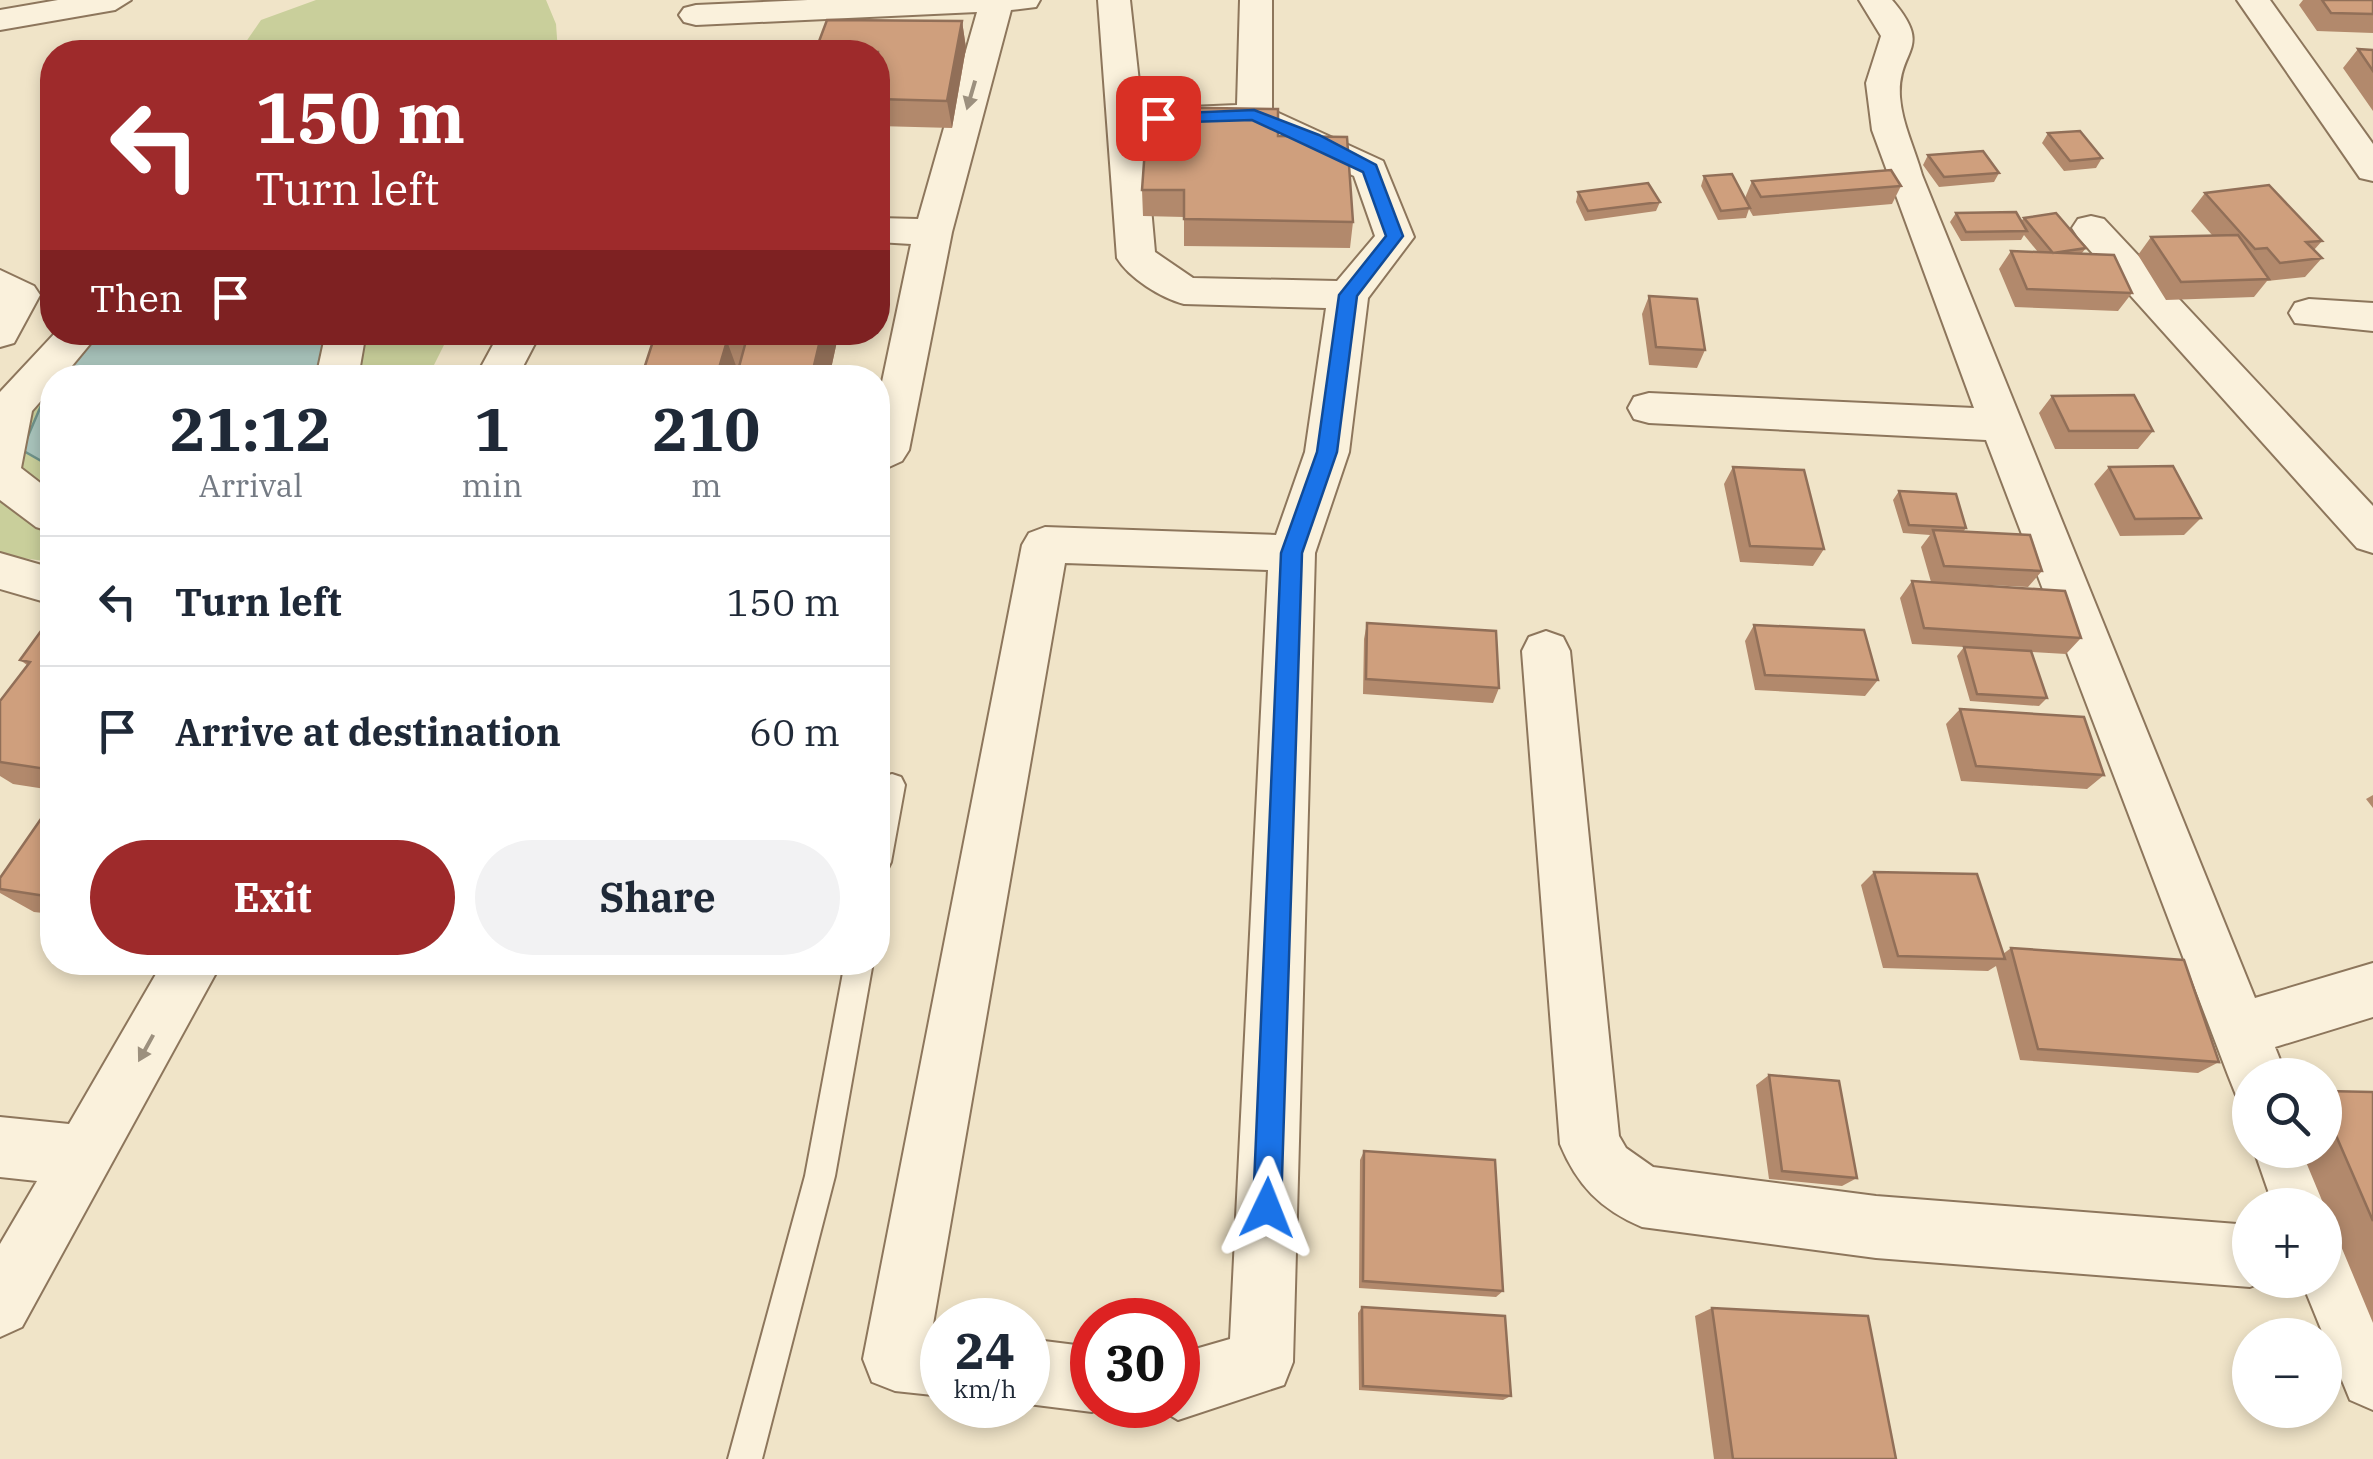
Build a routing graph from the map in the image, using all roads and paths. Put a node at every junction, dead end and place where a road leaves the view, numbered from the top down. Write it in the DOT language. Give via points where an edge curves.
graph roads {
  1 [pos="115,0"];
  2 [pos="997,0"];
  3 [pos="1024,0"];
  4 [pos="1114,0"];
  5 [pos="1256,0"];
  6 [pos="1875,0"];
  7 [pos="2253,0"];
  8 [pos="692,19"];
  9 [pos="0,20"];
  10 [pos="1254,115"];
  11 [pos="1125,120"];
  12 [pos="2373,170"];
  13 [pos="2091,228"];
  14 [pos="890,230"];
  15 [pos="933,232"];
  16 [pos="0,283"];
  17 [pos="1348,295"];
  18 [pos="2309,314"];
  19 [pos="2373,318"];
  20 [pos="0,333"];
  21 [pos="68,345"];
  22 [pos="50,365"];
  23 [pos="40,376"];
  24 [pos="1649,408"];
  25 [pos="2002,425"];
  26 [pos="890,439"];
  27 [pos="0,466"];
  28 [pos="0,476"];
  29 [pos="40,506"];
  30 [pos="2373,536"];
  31 [pos="1292,553"];
  32 [pos="0,570"];
  33 [pos="40,582"];
  34 [pos="1546,651"];
  35 [pos="892,785"];
  36 [pos="890,796"];
  37 [pos="187,975"];
  38 [pos="857,975"];
  39 [pos="2373,990"];
  40 [pos="2249,1052"];
  41 [pos="0,1147"];
  42 [pos="86,1156"];
  43 [pos="2232,1255"];
  44 [pos="2340,1298"];
  45 [pos="0,1305"];
  46 [pos="920,1362"];
  47 [pos="2373,1376"];
  48 [pos="1200,1380"];
  49 [pos="745,1459"];
  1 -- 9 [label="street"];
  2 -- 3 [label="street"];
  2 -- 8 [label="street"];
  2 -- 15 [label="street, one-way"];
  4 -- 11 [label="street"];
  5 -- 10 [label="street"];
  6 -- 25 [label="street" via="1899,38 1883,84 1904,175"];
  7 -- 12 [label="street"];
  10 -- 11 [label="street"];
  10 -- 17 [label="street" via="1370,169 1395,236"];
  11 -- 17 [label="street" via="1136,258 1184,291"];
  13 -- 30 [label="street"];
  14 -- 15 [label="street"];
  15 -- 26 [label="street"];
  16 -- 20 [label="street" via="20,295"];
  17 -- 31 [label="street" via="1327,452"];
  18 -- 19 [label="street"];
  21 -- 22 [label="street"];
  23 -- 27 [label="street" via="12,406"];
  24 -- 25 [label="street"];
  25 -- 40 [label="street"];
  28 -- 29 [label="street"];
  31 -- 46 [label="street" via="1045,545 894,1359"];
  31 -- 48 [label="street" via="1262,1362"];
  32 -- 33 [label="street"];
  34 -- 43 [label="street" via="1590,1144 1605,1169 1642,1196 1876,1227"];
  35 -- 36 [label="lane"];
  37 -- 42 [label="street, one-way"];
  38 -- 49 [label="lane" via="820,1176"];
  39 -- 40 [label="street"];
  41 -- 42 [label="street"];
  42 -- 45 [label="street"];
  44 -- 47 [label="street"];
}
